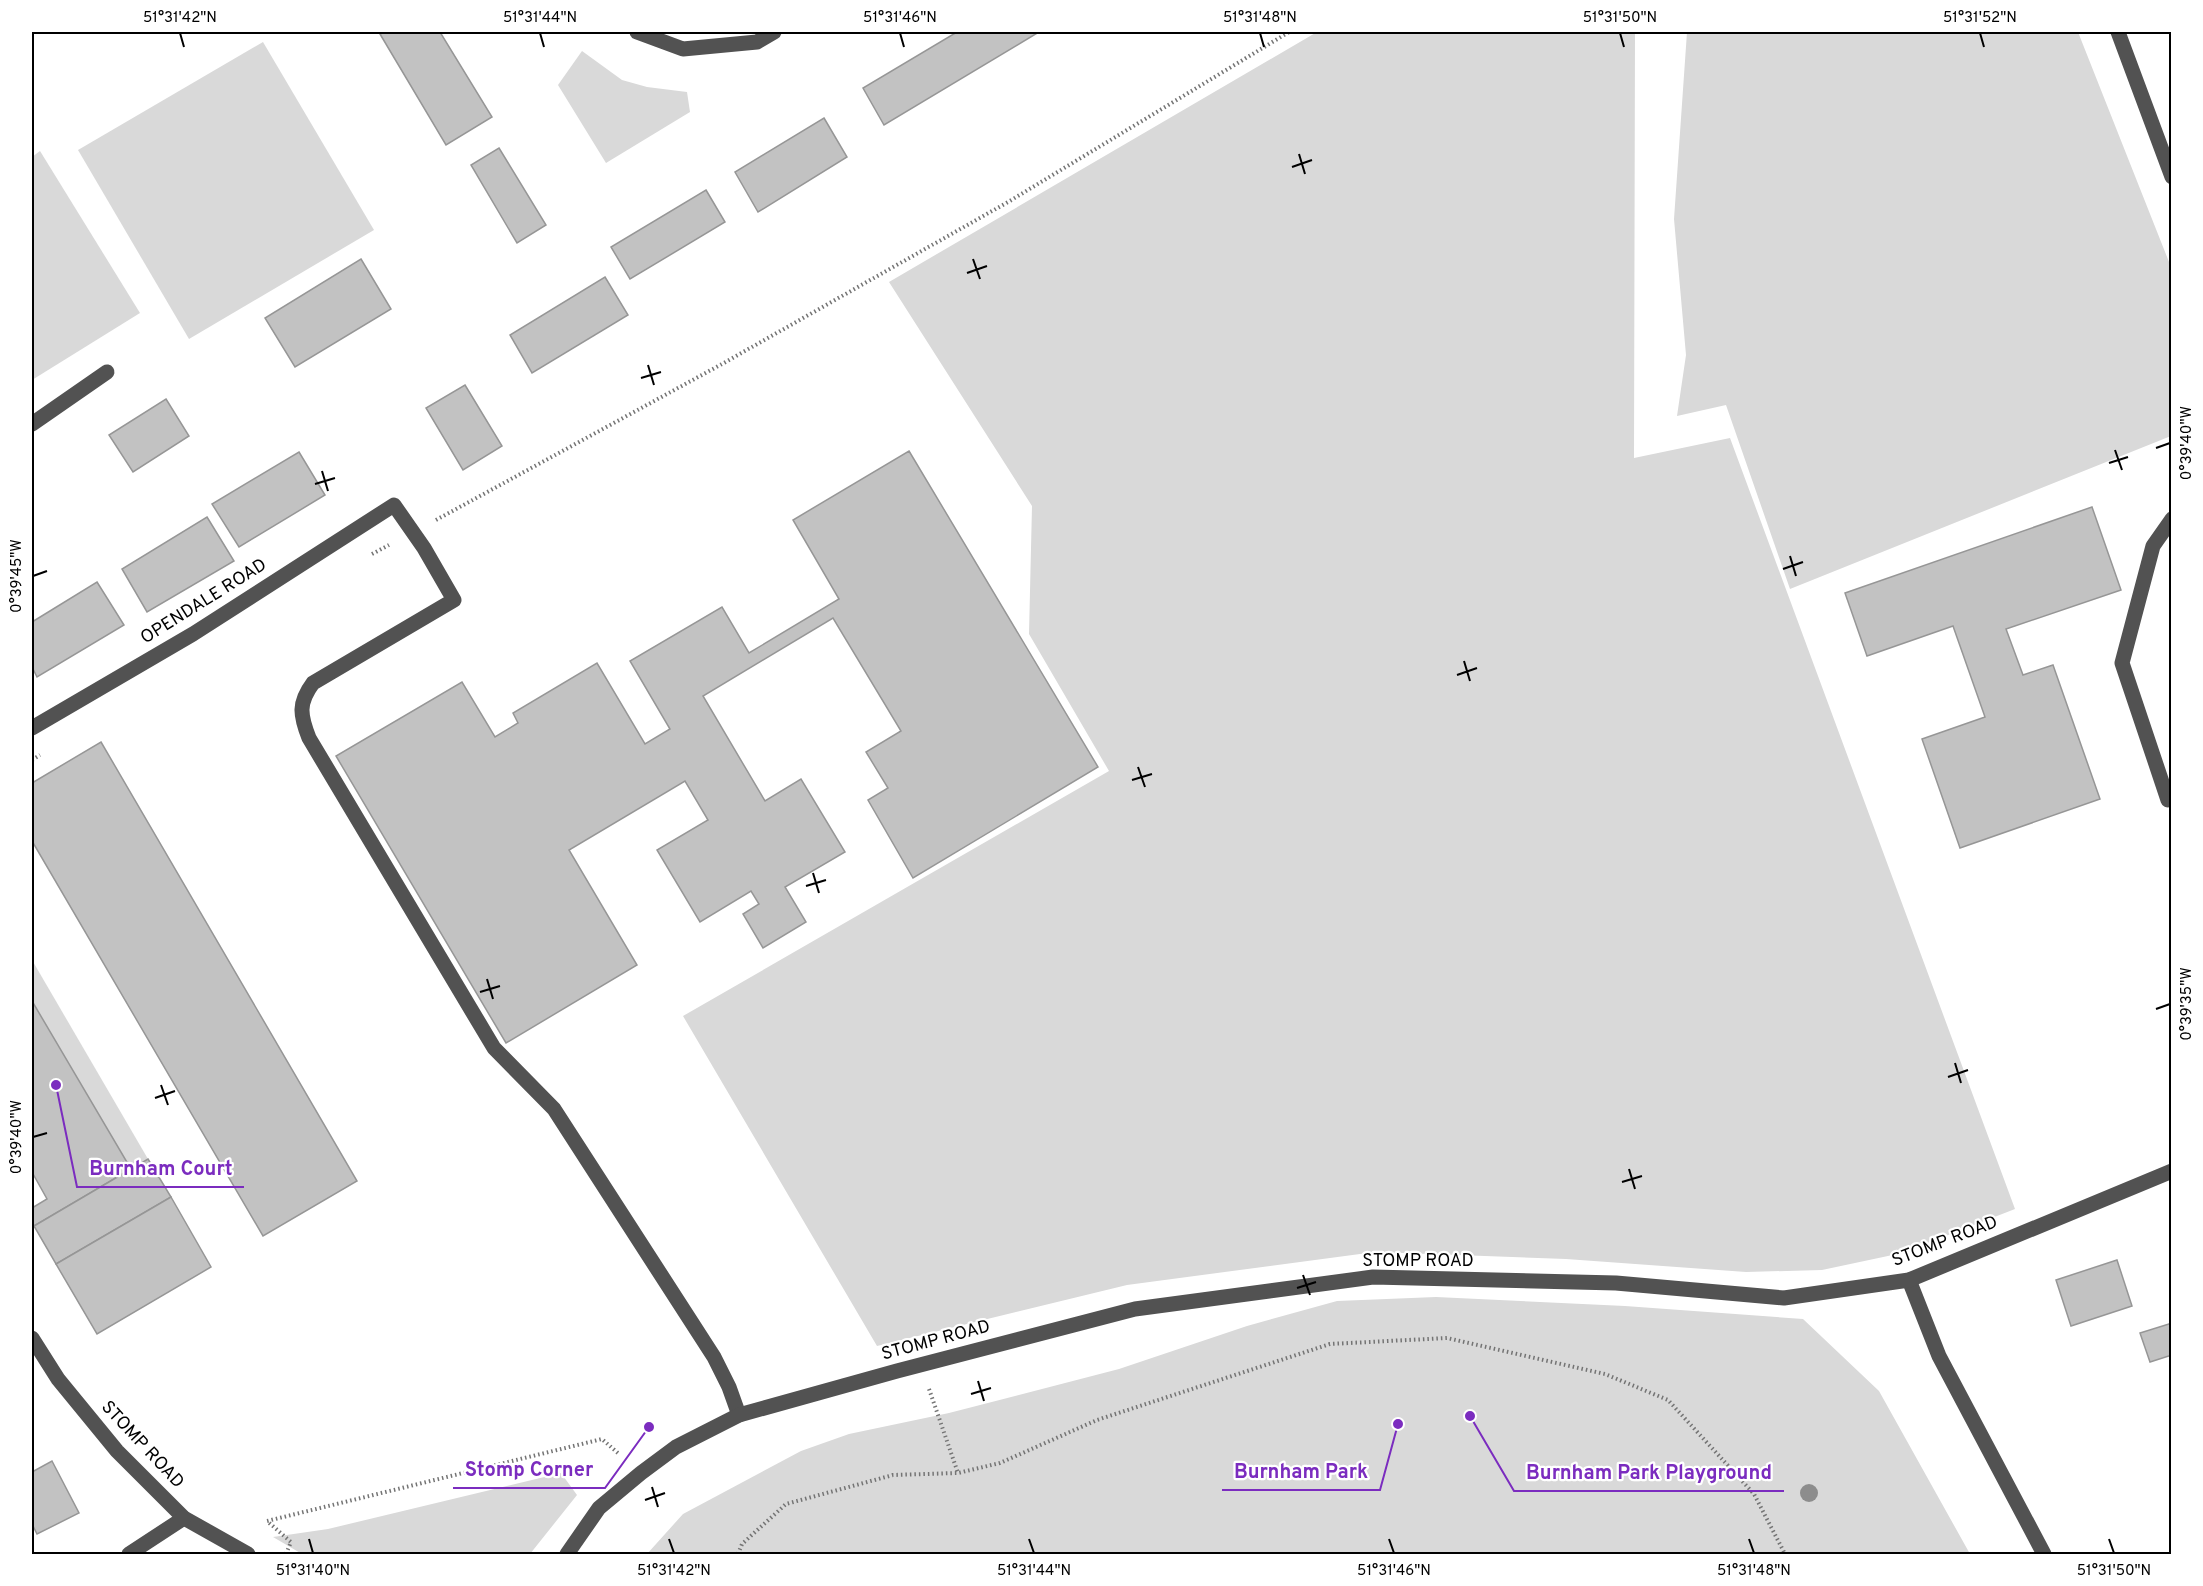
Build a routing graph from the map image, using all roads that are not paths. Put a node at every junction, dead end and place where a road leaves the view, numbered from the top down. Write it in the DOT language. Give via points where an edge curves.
graph roads {
  1 [pos="637,32"];
  2 [pos="774,32"];
  3 [pos="2118,32"];
  4 [pos="2172,177"];
  5 [pos="107,372"];
  6 [pos="32,424"];
  7 [pos="2172,519"];
  8 [pos="32,728"];
  9 [pos="2168,800"];
  10 [pos="2172,1171"];
  11 [pos="1909,1280"];
  12 [pos="32,1338"];
  13 [pos="739,1415"];
  14 [pos="184,1518"];
  15 [pos="129,1554"];
  16 [pos="248,1554"];
  17 [pos="567,1554"];
  18 [pos="2044,1554"];
  1 -- 2 [label="street" via="683,49 757,42"];
  3 -- 4 [label="street"];
  5 -- 6 [label="street"];
  7 -- 9 [label="street" via="2153,546 2122,663"];
  8 -- 13 [label="street, OPENDALE ROAD" via="193,634 394,505 454,600 313,683 304,695 301,709 309,738 494,1048 554,1109 714,1357"];
  10 -- 11 [label="street, STOMP ROAD"];
  11 -- 13 [label="street, STOMP ROAD" via="1784,1298 1616,1283 1373,1277 1135,1309"];
  11 -- 18 [label="street" via="1939,1356"];
  12 -- 14 [label="street, STOMP ROAD" via="92,1422"];
  13 -- 17 [label="street, STOMP ROAD" via="676,1447 641,1473 599,1508"];
  14 -- 15 [label="street"];
  14 -- 16 [label="street, STOMP ROAD"];
}
